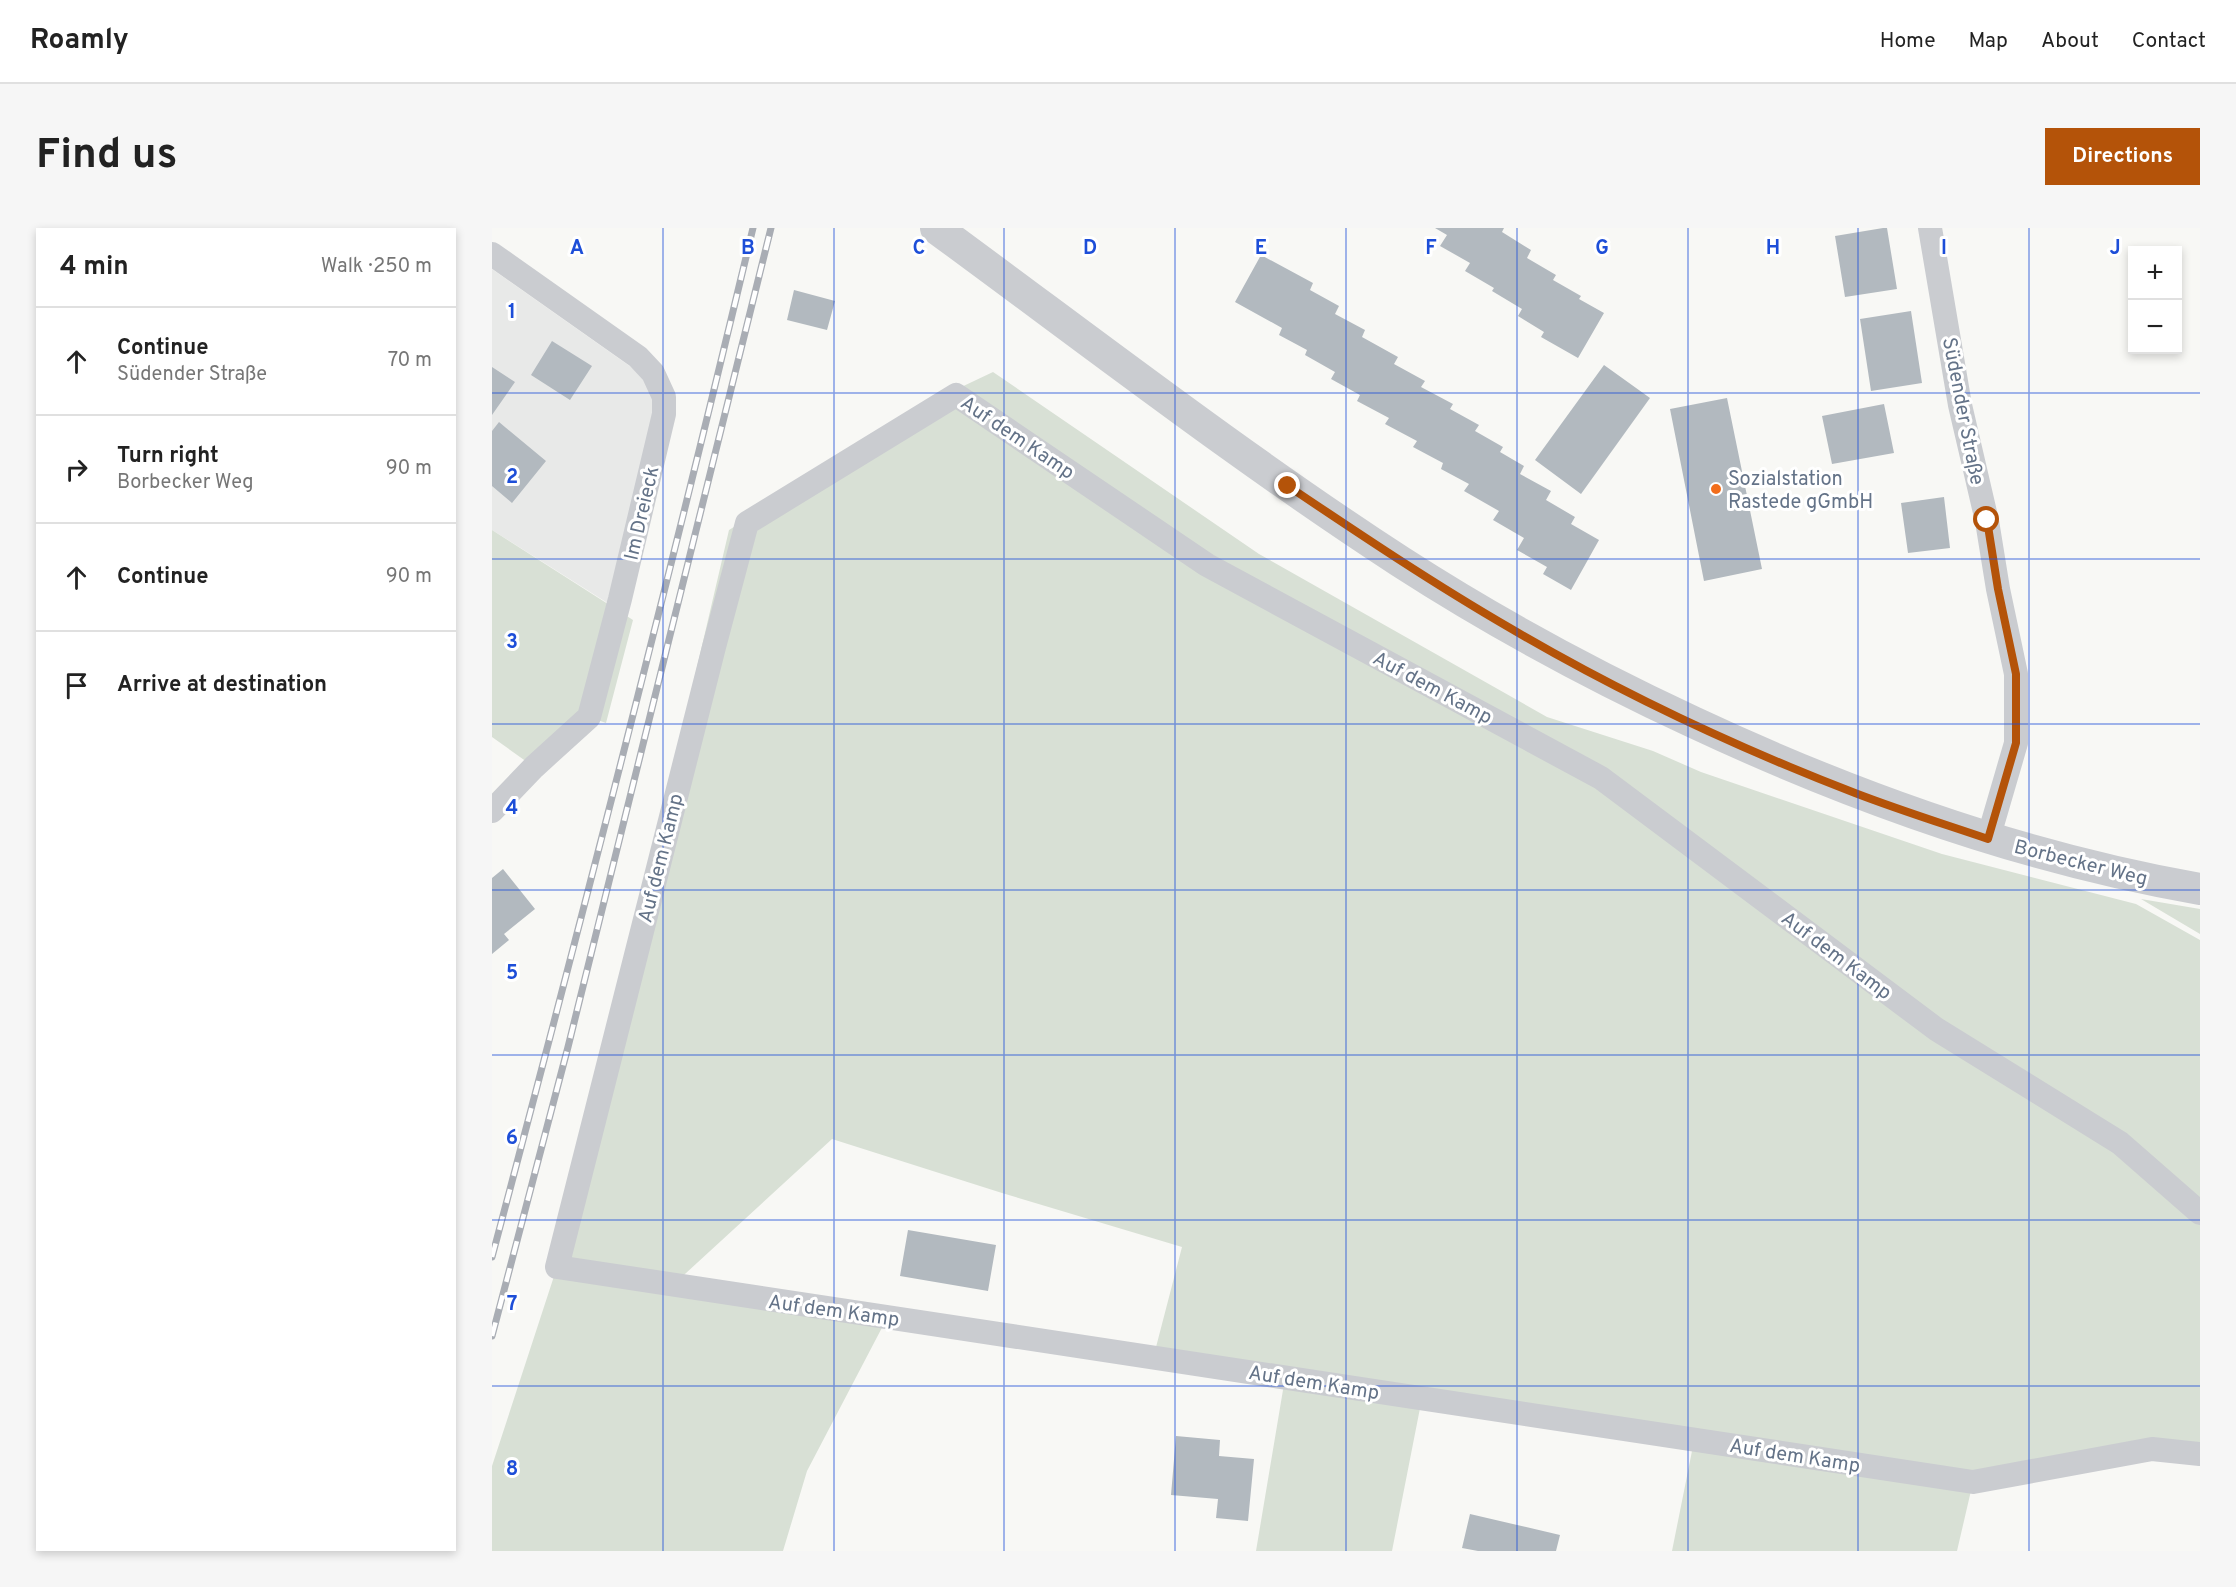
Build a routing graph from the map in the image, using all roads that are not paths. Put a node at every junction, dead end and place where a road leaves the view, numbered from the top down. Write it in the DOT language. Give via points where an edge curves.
graph roads {
  1 [pos="936,228"];
  2 [pos="1929,228"];
  3 [pos="492,254"];
  4 [pos="492,811"];
  5 [pos="1988,839"];
  6 [pos="2200,889"];
  7 [pos="2200,1213"];
  8 [pos="2200,1454"];
  1 -- 5 [label="street, Borbecker Weg" via="1288,486 1512,629 1630,693 1741,745 1856,793"];
  2 -- 5 [label="street, Südender Straße" via="1960,405 2016,674 2016,743"];
  3 -- 4 [label="street, Im Dreieck" via="638,357 653,373 664,397 650,476 589,717"];
  5 -- 6 [label="street, Borbecker Weg" via="2067,862"];
  7 -- 8 [label="street, Auf dem Kamp" via="2120,1143 1936,1029 1601,778 1207,565 956,394 747,523 556,1267 1973,1482 2152,1449"];
}
